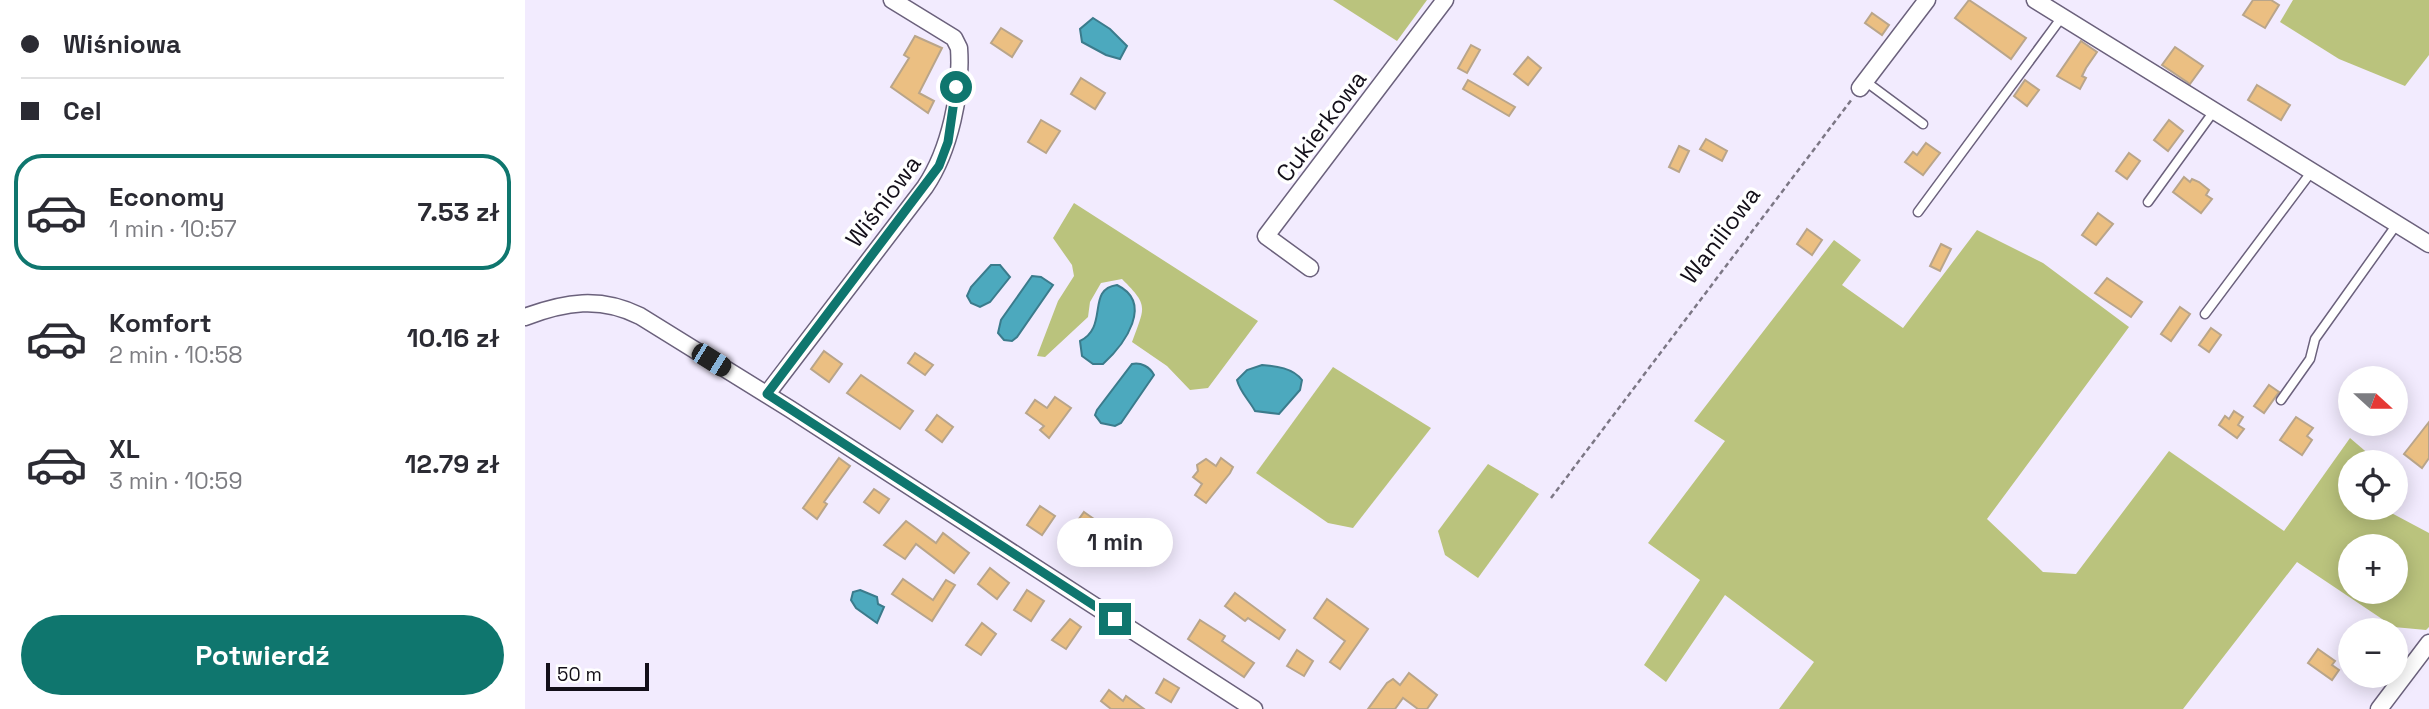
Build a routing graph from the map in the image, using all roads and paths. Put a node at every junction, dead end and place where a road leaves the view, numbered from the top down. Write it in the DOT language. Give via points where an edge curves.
graph roads {
  1 [pos="892,0"];
  2 [pos="1445,0"];
  3 [pos="1927,0"];
  4 [pos="2035,0"];
  5 [pos="2062,17"];
  6 [pos="1862,84"];
  7 [pos="2214,111"];
  8 [pos="1923,124"];
  9 [pos="2312,171"];
  10 [pos="2148,202"];
  11 [pos="1919,212"];
  12 [pos="2397,225"];
  13 [pos="2429,244"];
  14 [pos="1310,268"];
  15 [pos="2205,314"];
  16 [pos="525,317"];
  17 [pos="767,394"];
  18 [pos="2281,400"];
  19 [pos="1551,498"];
  20 [pos="2429,643"];
  21 [pos="1254,709"];
  22 [pos="2379,709"];
  1 -- 17 [label="street, Wiśniowa" via="954,38 959,48 948,142 925,187"];
  2 -- 14 [label="street, Cukierkowa" via="1266,236"];
  3 -- 6 [label="street"];
  4 -- 5 [label="street"];
  5 -- 7 [label="street"];
  5 -- 11 [label="lane"];
  6 -- 8 [label="lane"];
  6 -- 19 [label="path, Waniliowa"];
  7 -- 9 [label="street"];
  7 -- 10 [label="lane"];
  9 -- 12 [label="street"];
  9 -- 15 [label="lane"];
  12 -- 13 [label="street"];
  12 -- 18 [label="lane" via="2315,339 2310,359"];
  16 -- 17 [label="street" via="581,302 628,310"];
  17 -- 21 [label="street"];
  20 -- 22 [label="street"];
}
